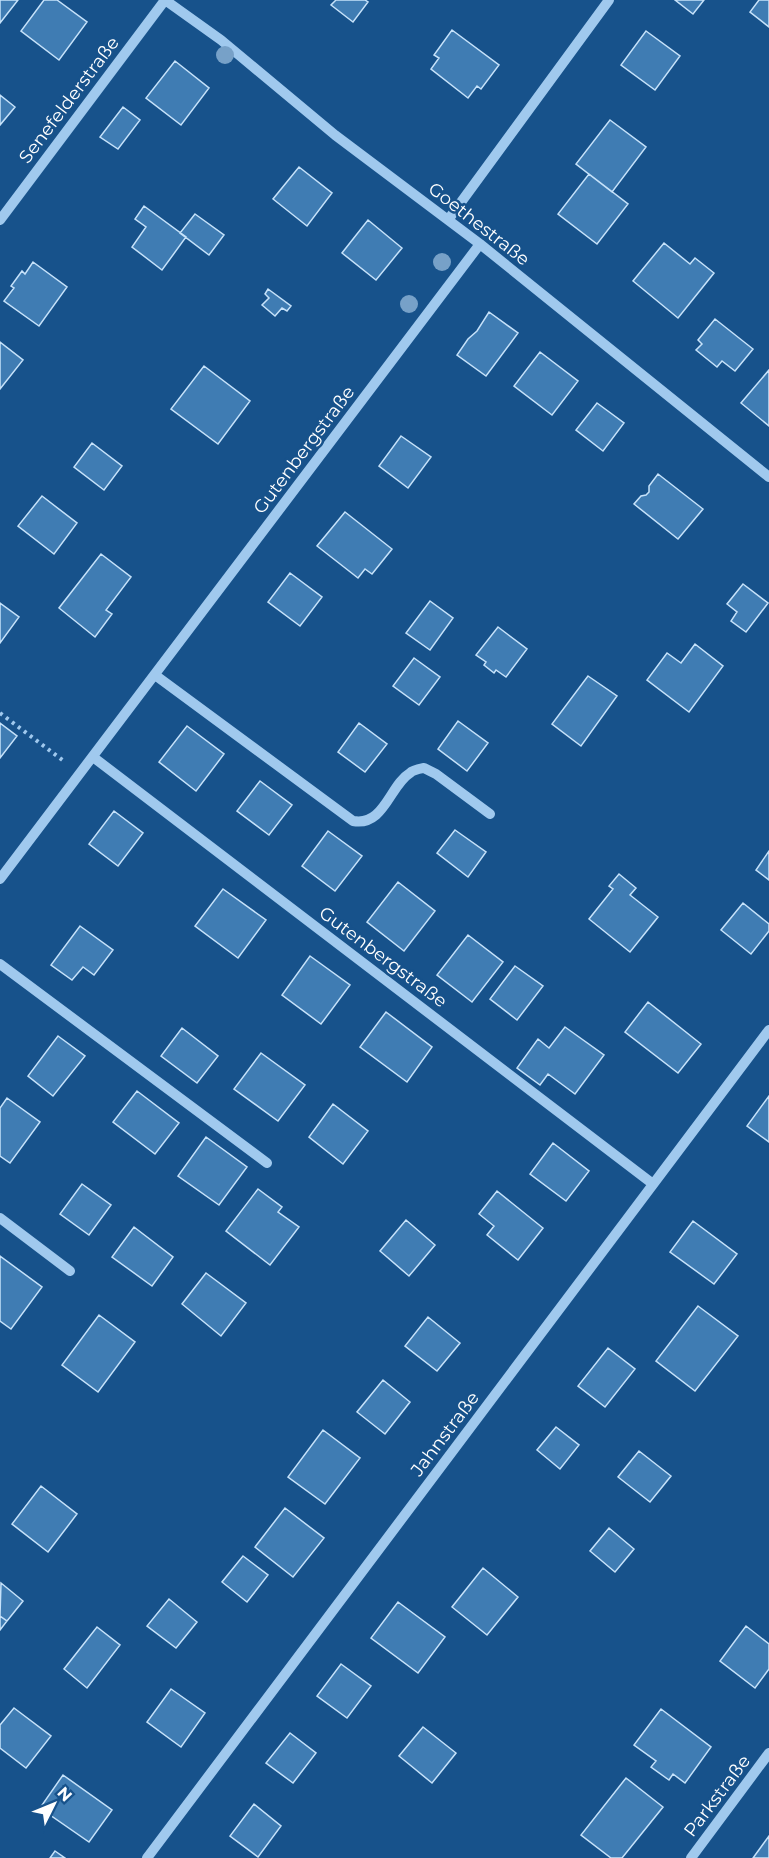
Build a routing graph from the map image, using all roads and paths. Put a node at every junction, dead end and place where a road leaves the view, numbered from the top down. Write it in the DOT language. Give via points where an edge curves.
graph roads {
  1 [pos="165,0"];
  2 [pos="609,0"];
  3 [pos="0,220"];
  4 [pos="448,220"];
  5 [pos="480,244"];
  6 [pos="769,477"];
  7 [pos="155,675"];
  8 [pos="0,713"];
  9 [pos="93,757"];
  10 [pos="81,773"];
  11 [pos="490,814"];
  12 [pos="0,879"];
  13 [pos="0,964"];
  14 [pos="769,1030"];
  15 [pos="267,1163"];
  16 [pos="653,1184"];
  17 [pos="0,1218"];
  18 [pos="70,1271"];
  19 [pos="769,1753"];
  20 [pos="147,1858"];
  21 [pos="691,1858"];
  1 -- 3 [label="street, Senefelderstraße"];
  1 -- 4 [label="street, Goethestraße"];
  2 -- 4 [label="street"];
  4 -- 5 [label="street, Goethestraße"];
  5 -- 6 [label="street, Goethestraße"];
  5 -- 7 [label="street, Gutenbergstraße"];
  7 -- 9 [label="street, Gutenbergstraße"];
  7 -- 11 [label="street" via="353,821 373,817 409,773 424,768"];
  8 -- 10 [label="path"];
  9 -- 10 [label="street, Gutenbergstraße"];
  9 -- 16 [label="street, Gutenbergstraße"];
  10 -- 12 [label="street, Gutenbergstraße"];
  13 -- 15 [label="street"];
  14 -- 16 [label="street, Jahnstraße"];
  16 -- 20 [label="street, Jahnstraße"];
  17 -- 18 [label="street"];
  19 -- 21 [label="street, Parkstraße"];
}
